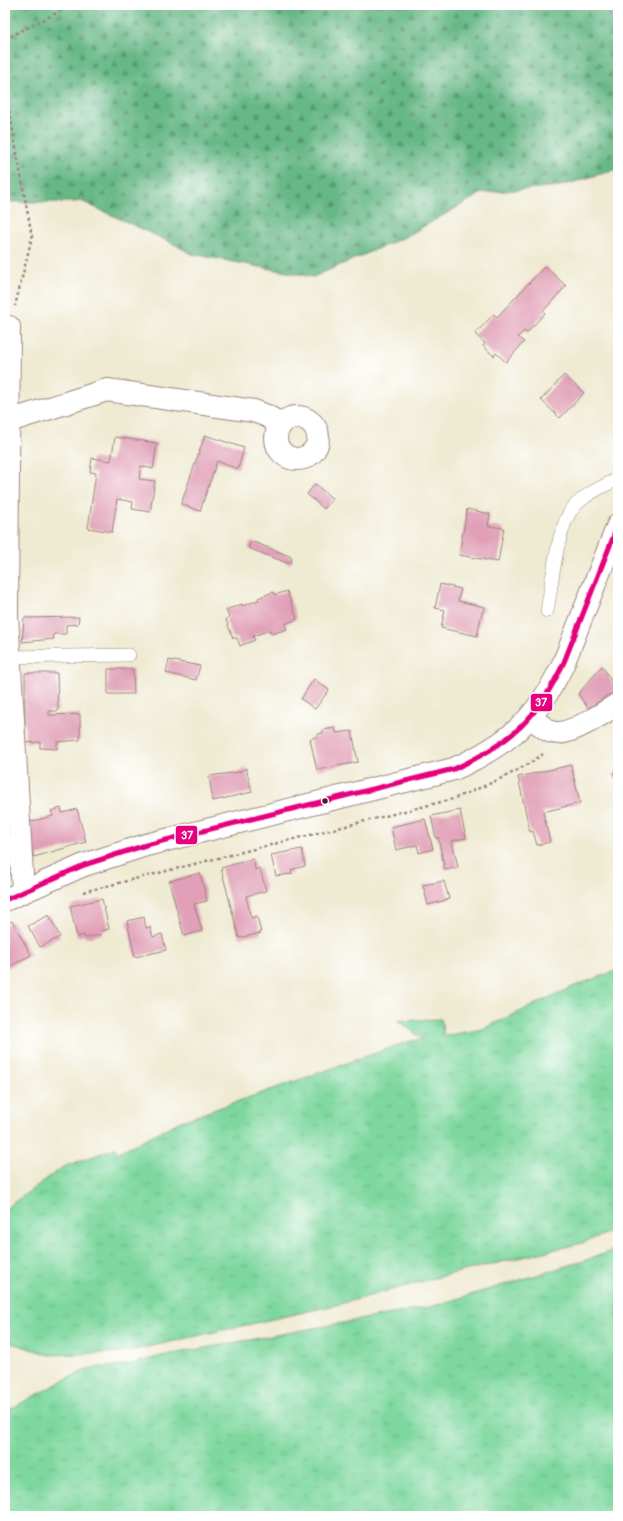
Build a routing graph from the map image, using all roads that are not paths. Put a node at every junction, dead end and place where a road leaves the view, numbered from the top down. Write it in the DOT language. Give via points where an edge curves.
graph roads {
  1 [pos="10,327"];
  2 [pos="8,352"];
  3 [pos="9,421"];
  4 [pos="281,424"];
  5 [pos="618,479"];
  6 [pos="7,489"];
  7 [pos="618,525"];
  8 [pos="547,611"];
  9 [pos="129,655"];
  10 [pos="9,657"];
  11 [pos="618,704"];
  12 [pos="531,717"];
  13 [pos="14,896"];
  1 -- 2 [label="street"];
  2 -- 3 [label="street"];
  3 -- 4 [label="street" via="107,390 254,412"];
  3 -- 6 [label="street"];
  5 -- 8 [label="lane" via="585,498 571,512 561,530"];
  6 -- 10 [label="street"];
  7 -- 12 [label="street" via="564,662 544,700"];
  9 -- 10 [label="lane"];
  10 -- 13 [label="street"];
  11 -- 12 [label="street" via="575,729 562,733 549,732"];
  12 -- 13 [label="street" via="496,748 454,769 146,845 84,865"];
}
